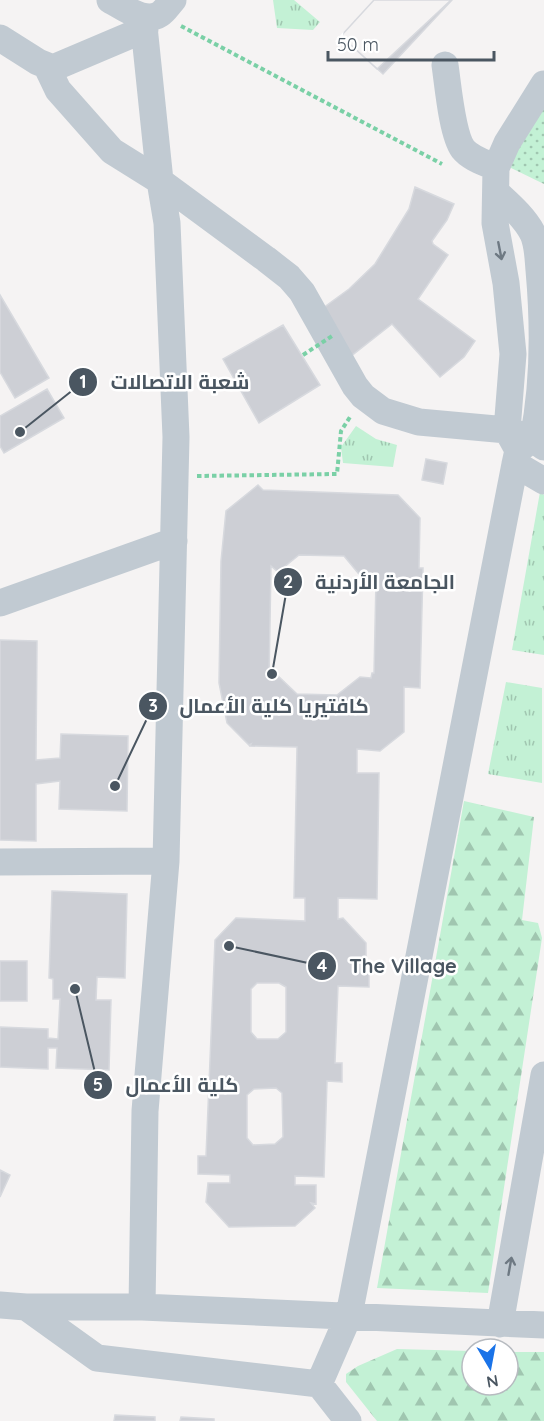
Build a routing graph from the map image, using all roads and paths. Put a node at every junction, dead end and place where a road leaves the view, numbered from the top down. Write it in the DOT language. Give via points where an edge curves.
graph roads {
  1 [pos="110,0"];
  2 [pos="155,15"];
  3 [pos="3,48"];
  4 [pos="446,64"];
  5 [pos="47,67"];
  6 [pos="544,84"];
  7 [pos="444,165"];
  8 [pos="497,180"];
  9 [pos="160,181"];
  10 [pos="538,235"];
  11 [pos="332,336"];
  12 [pos="303,355"];
  13 [pos="363,396"];
  14 [pos="523,446"];
  15 [pos="176,476"];
  16 [pos="544,481"];
  17 [pos="174,541"];
  18 [pos="0,603"];
  19 [pos="166,861"];
  20 [pos="0,862"];
  21 [pos="544,1075"];
  22 [pos="13,1306"];
  23 [pos="142,1307"];
  24 [pos="350,1315"];
  25 [pos="500,1324"];
  26 [pos="544,1325"];
  27 [pos="319,1384"];
  28 [pos="348,1421"];
  1 -- 2 [label="street"];
  2 -- 5 [label="street" via="61,66"];
  2 -- 7 [label="path"];
  2 -- 9 [label="street"];
  3 -- 5 [label="street"];
  4 -- 8 [label="street" via="457,136 463,149"];
  5 -- 9 [label="street" via="58,90 112,151"];
  6 -- 8 [label="street" via="507,143"];
  8 -- 10 [label="street" via="517,212"];
  8 -- 14 [label="street, one-way" via="495,223 506,283"];
  9 -- 13 [label="street" via="295,283"];
  9 -- 15 [label="street" via="171,292"];
  10 -- 14 [label="street" via="542,382 538,417"];
  11 -- 12 [label="path, bridge"];
  13 -- 14 [label="street" via="390,414"];
  13 -- 15 [label="path" via="341,431 337,474"];
  14 -- 16 [label="street"];
  14 -- 24 [label="street"];
  15 -- 17 [label="street"];
  17 -- 18 [label="street"];
  17 -- 19 [label="street"];
  19 -- 20 [label="street"];
  19 -- 23 [label="street" via="146,1102"];
  25 -- 21 [label="street, one-way"];
  22 -- 23 [label="street"];
  22 -- 27 [label="street" via="97,1358"];
  23 -- 24 [label="street"];
  24 -- 25 [label="street"];
  24 -- 27 [label="street"];
  25 -- 26 [label="street"];
  27 -- 28 [label="street"];
}
